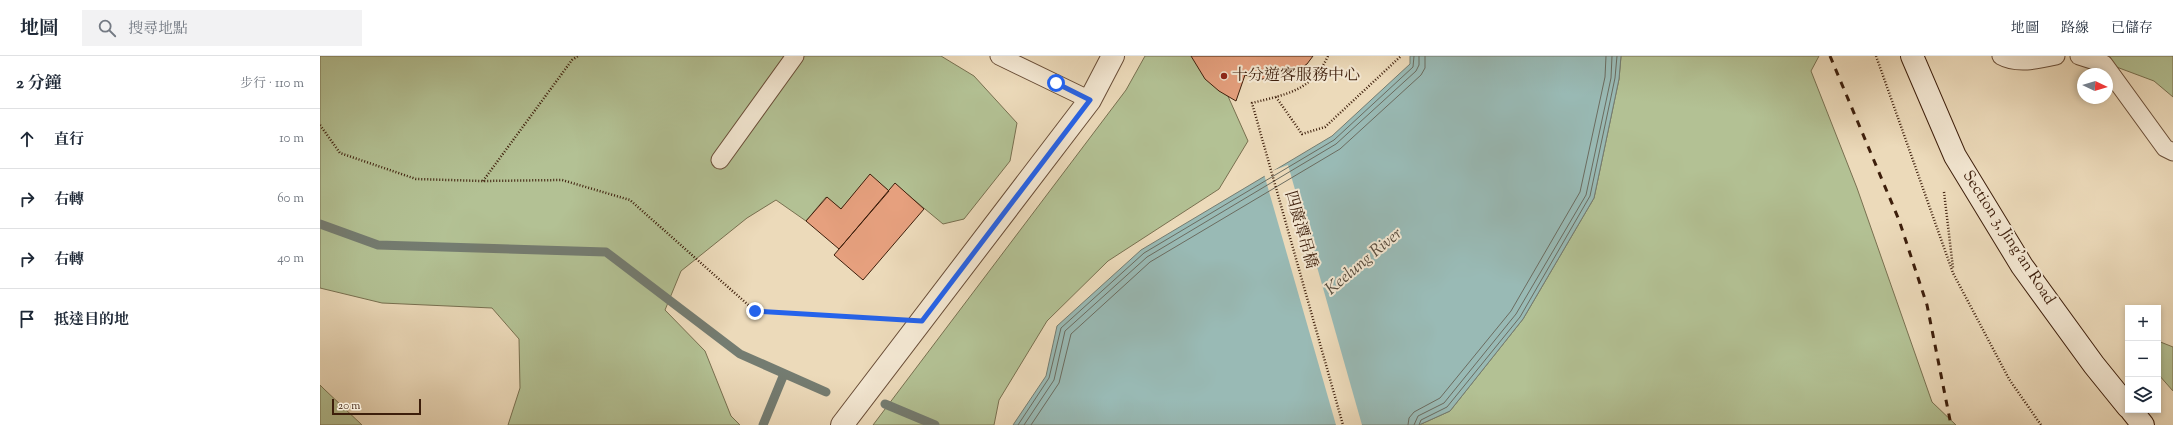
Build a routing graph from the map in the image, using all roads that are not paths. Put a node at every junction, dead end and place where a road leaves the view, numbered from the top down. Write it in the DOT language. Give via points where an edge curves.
graph roads {
  1 [pos="796,56"];
  2 [pos="999,56"];
  3 [pos="1113,56"];
  4 [pos="1912,56"];
  5 [pos="2001,56"];
  6 [pos="2056,56"];
  7 [pos="2079,56"];
  8 [pos="1090,100"];
  9 [pos="2173,152"];
  10 [pos="720,160"];
  11 [pos="2125,403"];
  12 [pos="2133,413"];
  13 [pos="842,425"];
  14 [pos="2143,425"];
  1 -- 10 [label="lane"];
  2 -- 8 [label="lane"];
  3 -- 8 [label="street"];
  4 -- 11 [label="street, Section 3, Jing'an Road" via="1955,156 2022,266"];
  5 -- 6 [label="lane" via="2009,61"];
  7 -- 9 [label="lane" via="2104,64 2165,148"];
  8 -- 13 [label="street"];
  12 -- 14 [label="street"];
}
